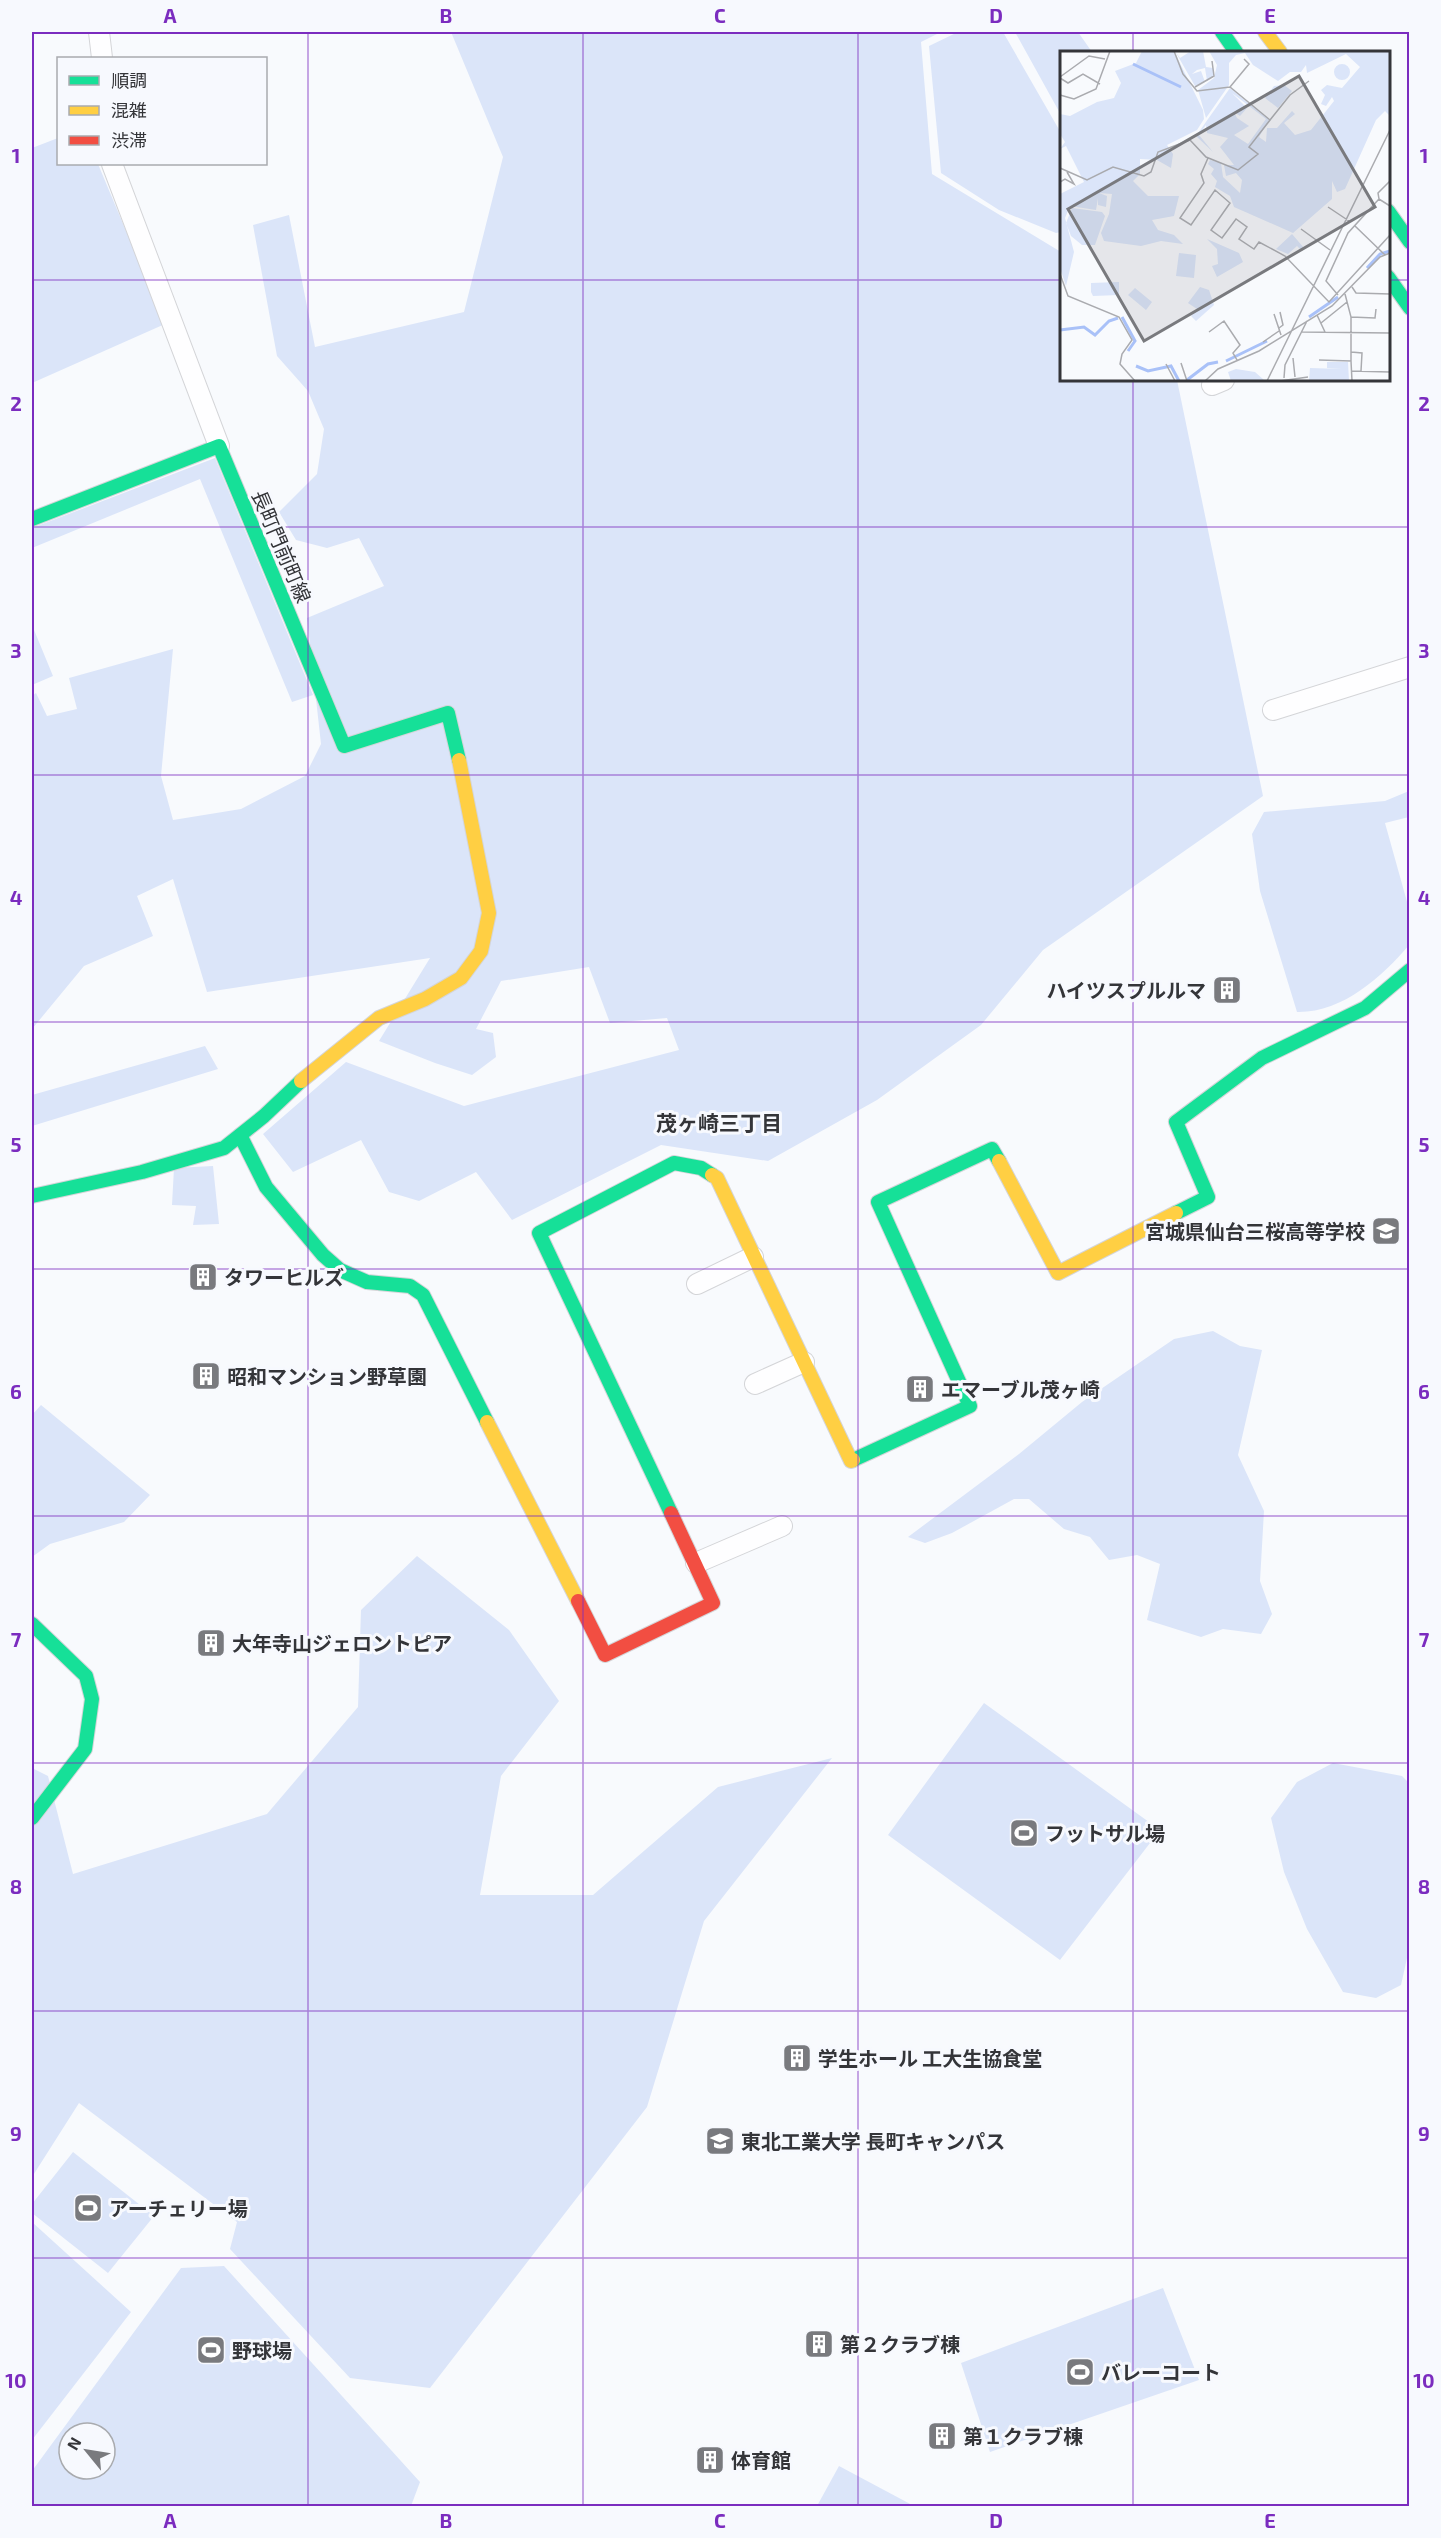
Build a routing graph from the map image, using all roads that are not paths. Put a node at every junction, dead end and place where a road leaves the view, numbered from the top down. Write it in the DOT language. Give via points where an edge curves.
graph roads {
  1 [pos="99,32"];
  2 [pos="1222,32"];
  3 [pos="1265,32"];
  4 [pos="1235,51"];
  5 [pos="1279,51"];
  6 [pos="102,57"];
  7 [pos="112,165"];
  8 [pos="1390,212"];
  9 [pos="1410,242"];
  10 [pos="1390,279"];
  11 [pos="1402,301"];
  12 [pos="219,446"];
  13 [pos="32,519"];
  14 [pos="1410,667"];
  15 [pos="1273,710"];
  16 [pos="1410,970"];
  17 [pos="240,1135"];
  18 [pos="32,1196"];
  19 [pos="753,1257"];
  20 [pos="697,1284"];
  21 [pos="804,1362"];
  22 [pos="755,1384"];
  23 [pos="782,1526"];
  24 [pos="696,1563"];
  25 [pos="32,1624"];
  26 [pos="32,1818"];
  1 -- 6 [label="street"];
  2 -- 4 [label="main road"];
  3 -- 5 [label="main road"];
  7 -- 12 [label="street"];
  8 -- 9 [label="main road"];
  10 -- 11 [label="main road"];
  12 -- 13 [label="main road"];
  12 -- 17 [label="main road, 長町門前町線" via="344,746 448,713 489,913 481,951 461,978 425,999 379,1018"];
  14 -- 15 [label="street"];
  16 -- 21 [label="main road" via="1365,1008 1262,1058 1176,1122 1208,1197 1058,1272 992,1149 878,1202 970,1406 851,1461"];
  17 -- 18 [label="main road" via="224,1148 153,1169"];
  17 -- 24 [label="main road" via="266,1187 340,1270 367,1282 410,1286 423,1295 605,1655 713,1603"];
  19 -- 20 [label="street"];
  19 -- 21 [label="main road"];
  19 -- 24 [label="main road" via="717,1178 702,1168 674,1163 539,1233"];
  21 -- 22 [label="street"];
  23 -- 24 [label="street"];
  25 -- 26 [label="main road" via="86,1676 92,1699 85,1749"];
}
